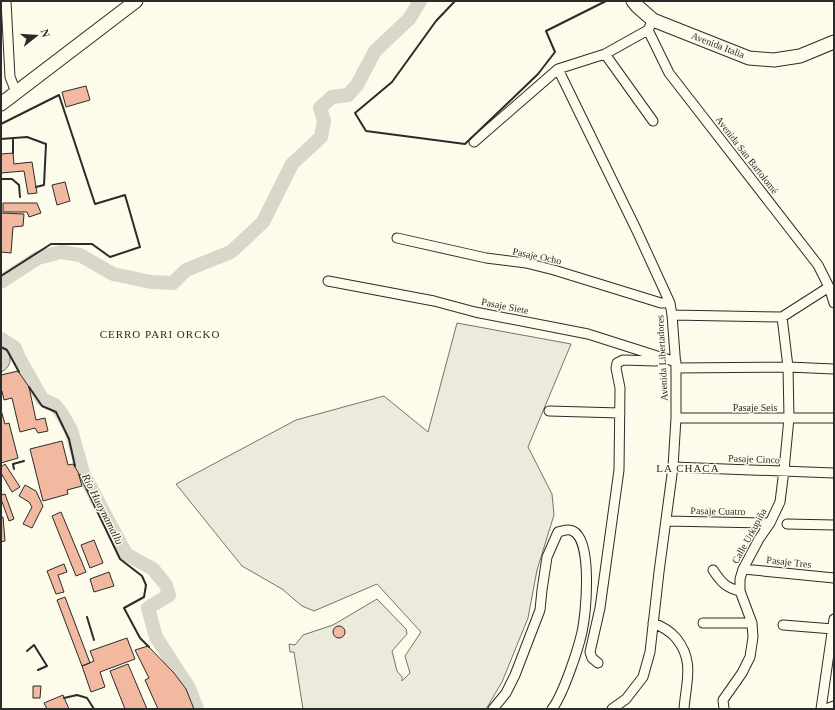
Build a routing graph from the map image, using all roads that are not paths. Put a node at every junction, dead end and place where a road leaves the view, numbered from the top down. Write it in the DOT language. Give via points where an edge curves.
graph roads {
  1 [pos="6,1"];
  2 [pos="136,1"];
  3 [pos="633,1"];
  4 [pos="651,25"];
  5 [pos="834,42"];
  6 [pos="605,54"];
  7 [pos="558,69"];
  8 [pos="16,92"];
  9 [pos="1,104"];
  10 [pos="653,121"];
  11 [pos="474,142"];
  12 [pos="397,238"];
  13 [pos="328,281"];
  14 [pos="829,287"];
  15 [pos="670,303"];
  16 [pos="834,303"];
  17 [pos="672,315"];
  18 [pos="782,317"];
  19 [pos="664,359"];
  20 [pos="676,365"];
  21 [pos="788,367"];
  22 [pos="834,369"];
  23 [pos="549,411"];
  24 [pos="620,413"];
  25 [pos="676,418"];
  26 [pos="789,418"];
  27 [pos="834,418"];
  28 [pos="673,467"];
  29 [pos="784,470"];
  30 [pos="834,473"];
  31 [pos="666,521"];
  32 [pos="770,523"];
  33 [pos="787,524"];
  34 [pos="834,525"];
  35 [pos="742,569"];
  36 [pos="713,570"];
  37 [pos="834,578"];
  38 [pos="740,591"];
  39 [pos="834,619"];
  40 [pos="752,622"];
  41 [pos="653,623"];
  42 [pos="703,623"];
  43 [pos="782,625"];
  44 [pos="833,629"];
  45 [pos="590,652"];
  46 [pos="572,661"];
  47 [pos="598,663"];
  48 [pos="724,705"];
  49 [pos="834,706"];
  50 [pos="494,709"];
  51 [pos="552,709"];
  52 [pos="612,709"];
  53 [pos="684,709"];
  54 [pos="715,709"];
  55 [pos="821,709"];
  56 [pos="826,709"];
  1 -- 8 [label="street" via="10,77"];
  2 -- 8 [label="highway"];
  3 -- 4 [label="highway, Avenida Italia"];
  4 -- 5 [label="highway, Avenida Italia" via="749,58 774,60 800,56"];
  4 -- 6 [label="street"];
  4 -- 14 [label="street, Avenida San Bartolomé" via="669,73 818,265"];
  6 -- 7 [label="street"];
  6 -- 10 [label="street"];
  7 -- 11 [label="street"];
  7 -- 15 [label="street, Avenida Libertadores"];
  8 -- 9 [label="highway"];
  12 -- 15 [label="street, Pasaje Ocho" via="486,258 533,264 661,303"];
  13 -- 19 [label="street, Pasaje Siete" via="588,334"];
  14 -- 16 [label="street, Avenida San Bartolomé"];
  14 -- 18 [label="street"];
  15 -- 17 [label="street, Avenida Libertadores"];
  17 -- 18 [label="street"];
  17 -- 20 [label="street, Avenida Libertadores"];
  18 -- 21 [label="street, Calle Urkupiña"];
  19 -- 20 [label="street, Pasaje Siete"];
  19 -- 24 [label="street" via="623,360 617,363"];
  20 -- 21 [label="street, Pasaje Siete"];
  20 -- 25 [label="street, Avenida Libertadores"];
  21 -- 22 [label="street, Pasaje Siete"];
  21 -- 26 [label="street, Calle Urkupiña"];
  23 -- 24 [label="street"];
  24 -- 45 [label="street" via="619,470 600,608"];
  25 -- 26 [label="street, Pasaje Seis"];
  25 -- 28 [label="street, Avenida Libertadores"];
  26 -- 27 [label="street, Pasaje Seis"];
  26 -- 29 [label="street, Calle Urkupiña"];
  28 -- 29 [label="street, Pasaje Cinco"];
  28 -- 31 [label="street, Avenida Libertadores"];
  29 -- 30 [label="street, Pasaje Cinco"];
  29 -- 32 [label="street, Calle Urkupiña" via="780,502"];
  31 -- 32 [label="street, Pasaje Cuatro"];
  31 -- 41 [label="street, Avenida Libertadores"];
  32 -- 35 [label="street, Calle Urkupiña"];
  33 -- 34 [label="street"];
  35 -- 37 [label="street, Pasaje Tres"];
  35 -- 38 [label="street, Calle Urkupiña"];
  36 -- 38 [label="street" via="730,589"];
  38 -- 40 [label="street, Calle Urkupiña"];
  39 -- 44 [label="street"];
  40 -- 42 [label="street"];
  40 -- 48 [label="street, Calle Urkupiña" via="750,657"];
  41 -- 52 [label="street, Avenida Libertadores" via="650,652 643,677 626,699"];
  41 -- 53 [label="street" via="672,634 687,655"];
  43 -- 44 [label="street"];
  44 -- 55 [label="street"];
  45 -- 46 [label="street"];
  45 -- 47 [label="street"];
  46 -- 50 [label="street" via="582,631 587,564 580,538 573,531 565,530 558,532 547,557 540,610 515,675"];
  46 -- 51 [label="street"];
  48 -- 54 [label="street, Calle Urkupiña"];
  49 -- 56 [label="street"];
}
